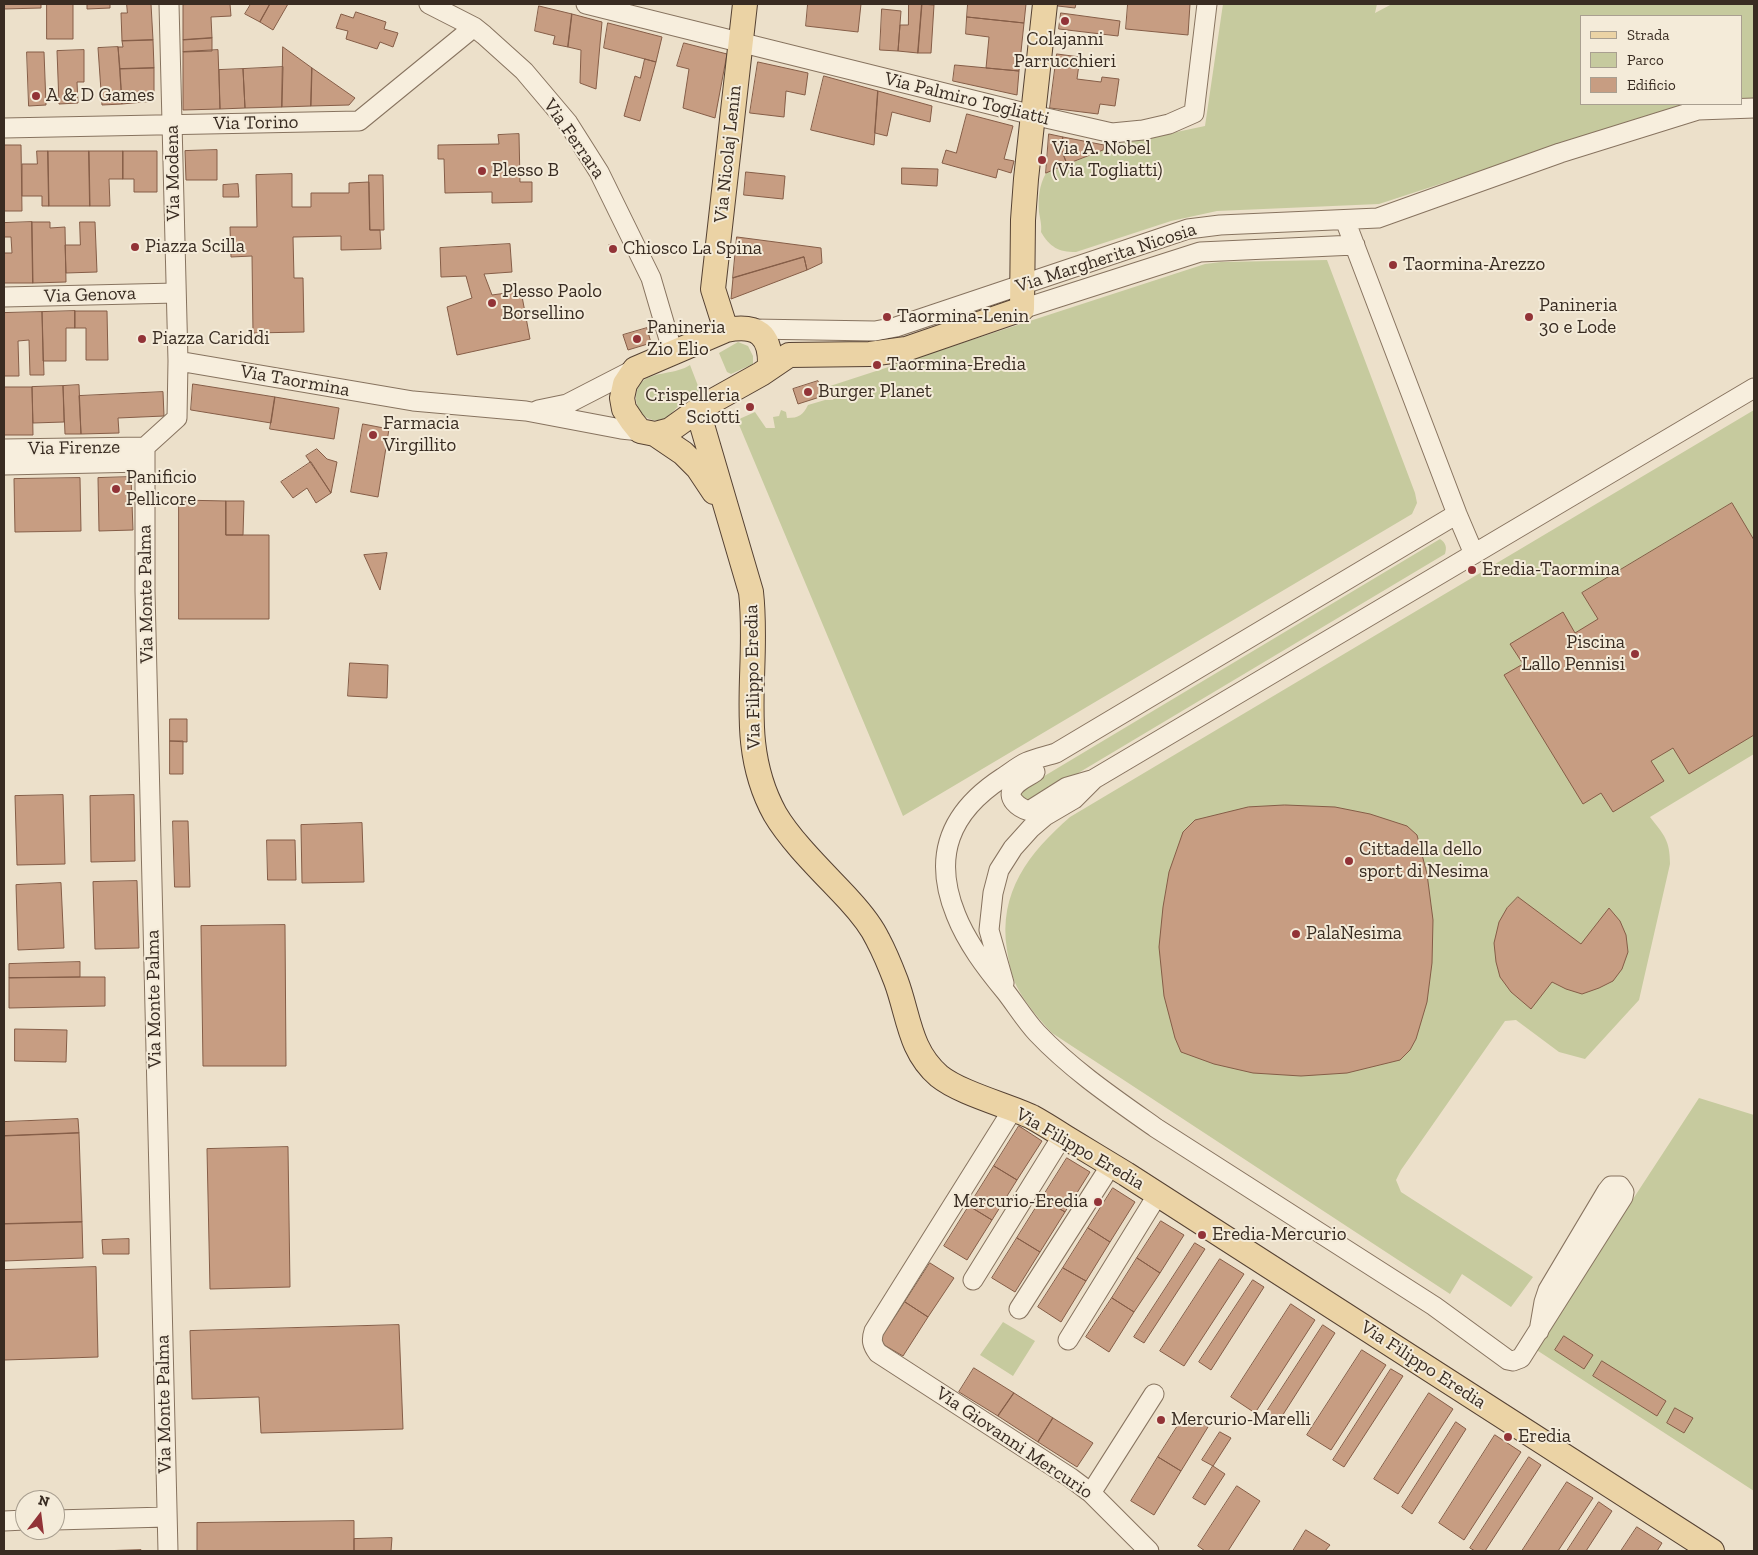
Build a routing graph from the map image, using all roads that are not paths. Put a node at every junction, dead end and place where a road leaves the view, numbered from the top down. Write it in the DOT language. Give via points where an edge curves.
graph roads {
  1 [pos="169,4"];
  2 [pos="429,4"];
  3 [pos="586,4"];
  4 [pos="745,4"];
  5 [pos="1045,4"];
  6 [pos="1207,4"];
  7 [pos="474,27"];
  8 [pos="740,42"];
  9 [pos="1754,108"];
  10 [pos="1033,116"];
  11 [pos="172,124"];
  12 [pos="4,128"];
  13 [pos="1345,220"];
  14 [pos="1355,245"];
  15 [pos="1022,284"];
  16 [pos="176,293"];
  17 [pos="4,297"];
  18 [pos="1022,308"];
  19 [pos="753,328"];
  20 [pos="726,330"];
  21 [pos="673,353"];
  22 [pos="178,361"];
  23 [pos="770,367"];
  24 [pos="635,369"];
  25 [pos="1754,388"];
  26 [pos="702,407"];
  27 [pos="526,412"];
  28 [pos="648,432"];
  29 [pos="4,449"];
  30 [pos="144,454"];
  31 [pos="4,466"];
  32 [pos="1457,514"];
  33 [pos="727,516"];
  34 [pos="1474,554"];
  35 [pos="1056,753"];
  36 [pos="1094,779"];
  37 [pos="1007,994"];
  38 [pos="1013,1109"];
  39 [pos="1063,1135"];
  40 [pos="1111,1165"];
  41 [pos="1158,1194"];
  42 [pos="973,1280"];
  43 [pos="1019,1309"];
  44 [pos="1538,1330"];
  45 [pos="1068,1340"];
  46 [pos="1154,1394"];
  47 [pos="1091,1493"];
  48 [pos="166,1517"];
  49 [pos="65,1520"];
  50 [pos="168,1551"];
  51 [pos="1149,1551"];
  52 [pos="1712,1551"];
  1 -- 11 [label="street, Via Modena"];
  2 -- 7 [label="street, Via Ferrara"];
  3 -- 8 [label="street, Via Palmiro Togliatti"];
  4 -- 8 [label="main road, Via Nicolaj Lenin"];
  5 -- 10 [label="main road"];
  6 -- 10 [label="street, Via Palmiro Togliatti" via="1194,114 1169,124 1112,133"];
  7 -- 11 [label="street, Via Torino" via="359,121"];
  7 -- 21 [label="street, Via Ferrara" via="524,71 568,123 599,172 651,278"];
  8 -- 10 [label="street, Via Palmiro Togliatti"];
  8 -- 20 [label="main road, Via Nicolaj Lenin" via="713,289"];
  9 -- 13 [label="street, Via Margherita Nicosia" via="1698,110 1560,153 1378,218"];
  10 -- 15 [label="main road" via="1023,220"];
  11 -- 12 [label="street, Via Torino"];
  11 -- 16 [label="street, Via Modena"];
  13 -- 14 [label="street"];
  13 -- 15 [label="street, Via Margherita Nicosia" via="1188,229"];
  14 -- 18 [label="street, Via Margherita Nicosia" via="1200,252"];
  14 -- 32 [label="street"];
  15 -- 18 [label="main road"];
  15 -- 19 [label="street, Via Margherita Nicosia" via="896,327 875,331"];
  16 -- 17 [label="street, Via Genova"];
  16 -- 22 [label="street, Via Modena"];
  18 -- 23 [label="main road, Via Margherita Nicosia" via="906,349 870,354 789,355"];
  19 -- 20 [label="main road"];
  19 -- 23 [label="main road" via="764,338 770,352"];
  20 -- 21 [label="main road"];
  21 -- 24 [label="main road"];
  22 -- 27 [label="street, Via Taormina" via="413,401"];
  22 -- 30 [label="street, Via Modena" via="177,418"];
  23 -- 26 [label="main road, Via Margherita Nicosia"];
  24 -- 27 [label="street" via="567,404"];
  24 -- 28 [label="main road" via="625,384 624,409 632,421"];
  25 -- 34 [label="street"];
  26 -- 28 [label="main road, Via Margherita Nicosia" via="670,430"];
  26 -- 33 [label="main road" via="702,425"];
  27 -- 28 [label="street"];
  28 -- 33 [label="main road" via="671,443 698,468"];
  29 -- 30 [label="street, Via Firenze"];
  30 -- 31 [label="street"];
  30 -- 48 [label="street, Via Monte Palma"];
  32 -- 34 [label="street"];
  32 -- 35 [label="street"];
  33 -- 38 [label="main road, Via Filippo Eredia" via="751,592 754,617 752,742 763,789 776,815 792,836 868,923 878,939 922,1057 942,1078"];
  34 -- 36 [label="street"];
  35 -- 36 [label="street" via="1015,785 1012,798 1016,805 1029,810 1067,787"];
  35 -- 37 [label="street" via="1027,762 988,787 959,817 946,848 946,882 956,916 981,961"];
  36 -- 37 [label="street" via="1074,799 1031,828 1013,848 1000,870 992,893 989,930"];
  37 -- 44 [label="street" via="1036,1033 1112,1096 1156,1128 1434,1306 1508,1360 1513,1362 1521,1358"];
  38 -- 39 [label="main road, Via Filippo Eredia"];
  38 -- 47 [label="street, Via Giovanni Mercurio" via="874,1331 872,1343 878,1353"];
  39 -- 40 [label="main road, Via Filippo Eredia"];
  39 -- 42 [label="street"];
  40 -- 41 [label="main road, Via Filippo Eredia"];
  40 -- 43 [label="street"];
  41 -- 45 [label="street"];
  41 -- 52 [label="main road, Via Filippo Eredia"];
  44 -- 44 [label="street" via="1623,1197 1620,1186 1611,1186 1607,1191 1548,1290"];
  46 -- 47 [label="street"];
  47 -- 51 [label="street, Via Giovanni Mercurio"];
  48 -- 49 [label="street"];
  48 -- 50 [label="street, Via Monte Palma"];
}
